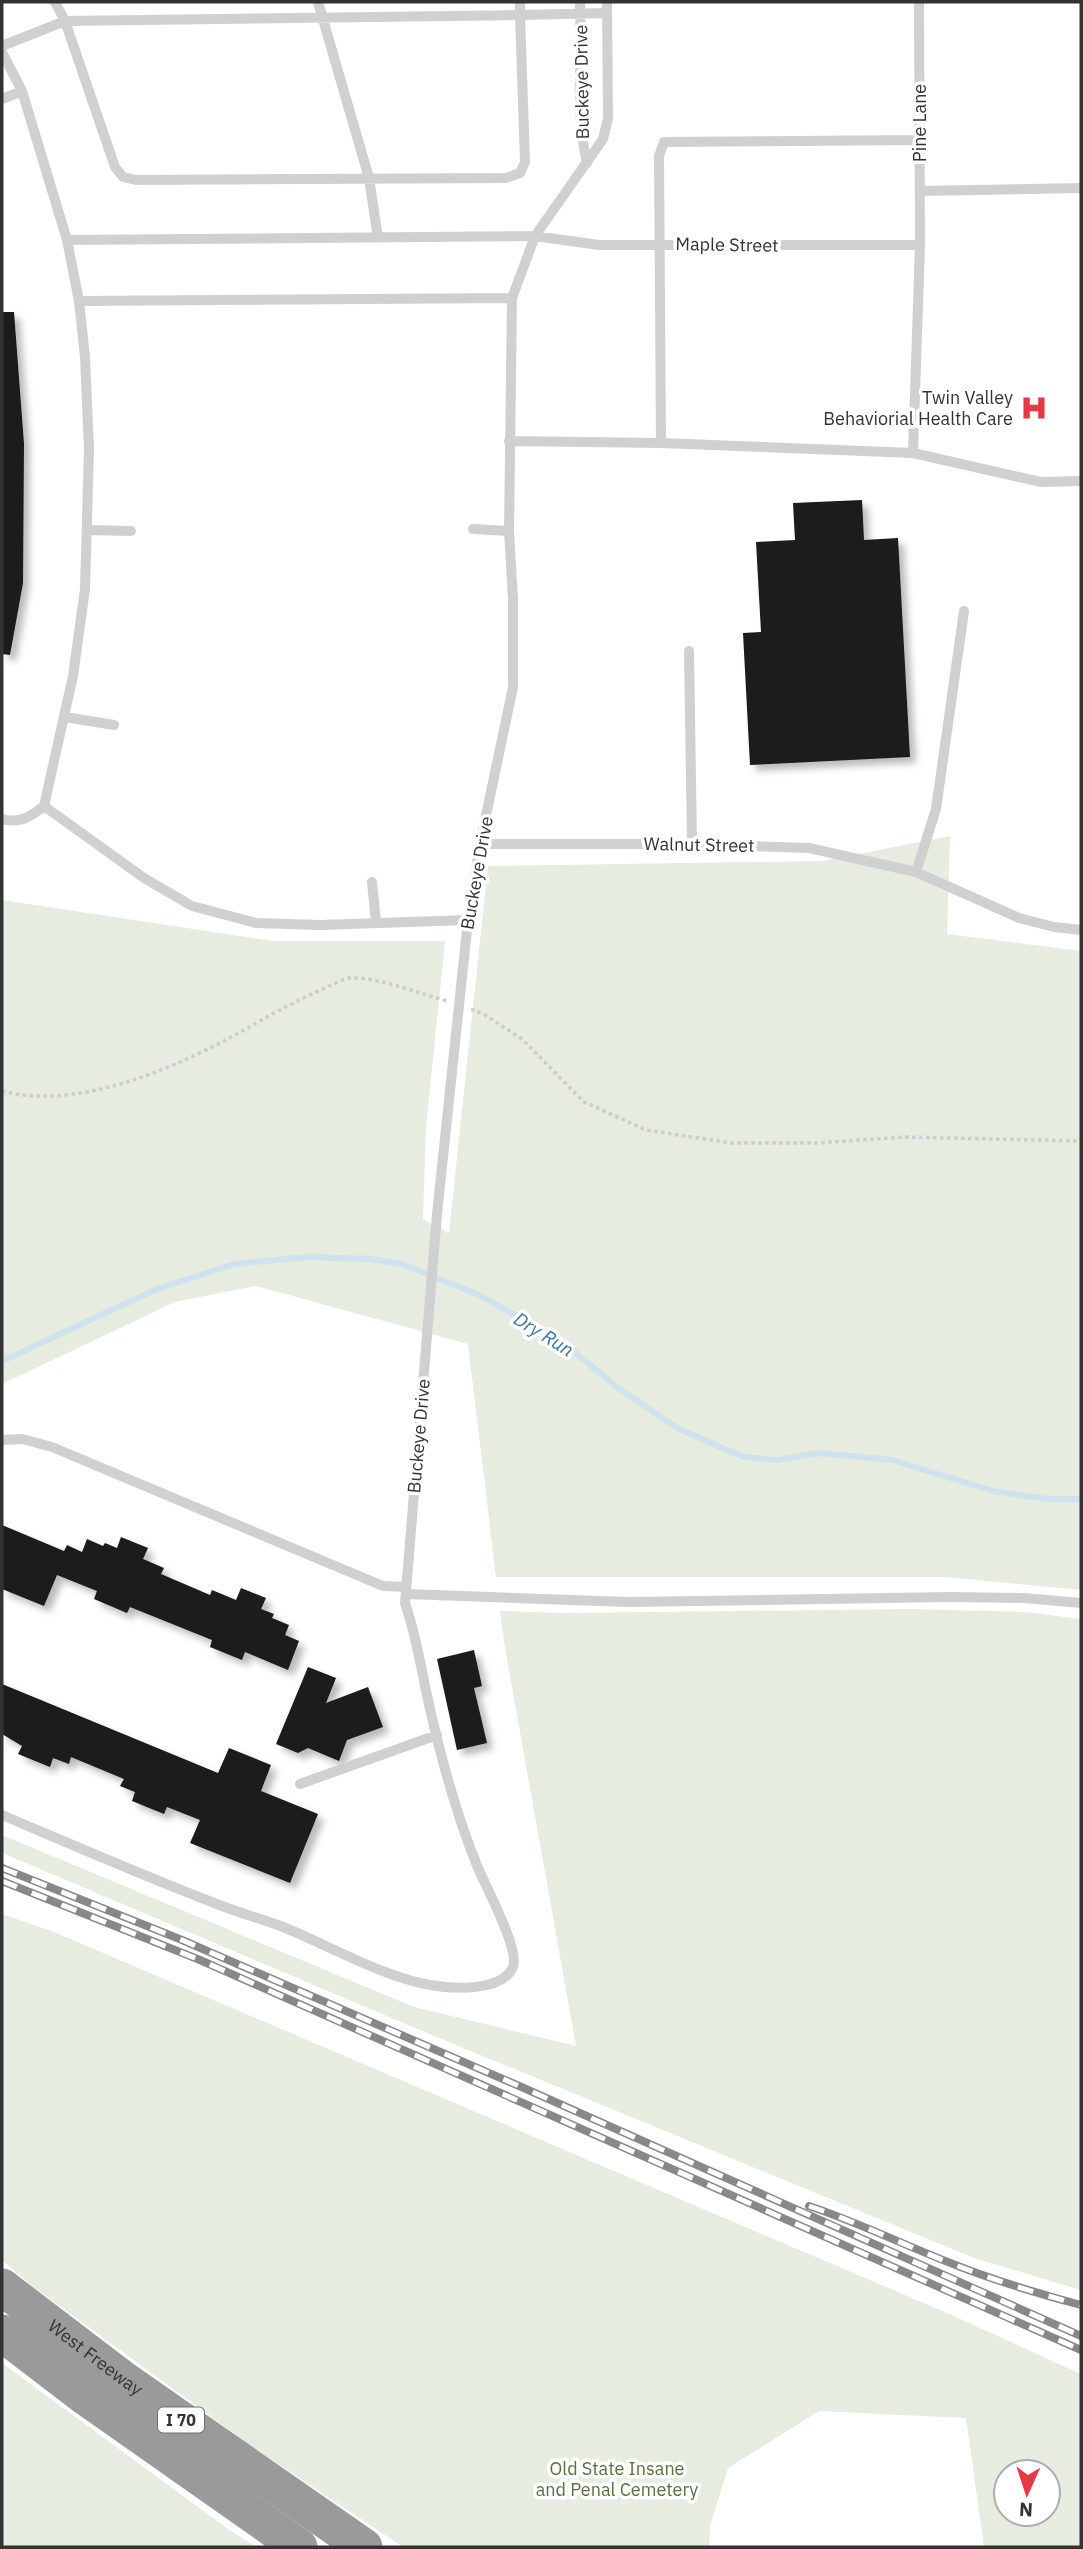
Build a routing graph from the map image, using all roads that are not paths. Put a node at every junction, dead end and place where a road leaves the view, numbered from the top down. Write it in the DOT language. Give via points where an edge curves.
graph roads {
  1 [pos="55,2"];
  2 [pos="318,2"];
  3 [pos="520,2"];
  4 [pos="919,2"];
  5 [pos="580,7"];
  6 [pos="607,7"];
  7 [pos="520,15"];
  8 [pos="323,18"];
  9 [pos="65,21"];
  10 [pos="2,46"];
  11 [pos="2,52"];
  12 [pos="22,91"];
  13 [pos="2,99"];
  14 [pos="920,140"];
  15 [pos="587,163"];
  16 [pos="369,178"];
  17 [pos="1081,188"];
  18 [pos="920,191"];
  19 [pos="535,236"];
  20 [pos="378,238"];
  21 [pos="67,240"];
  22 [pos="661,244"];
  23 [pos="920,245"];
  24 [pos="512,298"];
  25 [pos="79,301"];
  26 [pos="509,441"];
  27 [pos="661,443"];
  28 [pos="913,453"];
  29 [pos="1081,481"];
  30 [pos="473,529"];
  31 [pos="88,530"];
  32 [pos="131,531"];
  33 [pos="509,531"];
  34 [pos="964,611"];
  35 [pos="689,651"];
  36 [pos="65,717"];
  37 [pos="114,725"];
  38 [pos="44,806"];
  39 [pos="2,819"];
  40 [pos="480,844"];
  41 [pos="692,844"];
  42 [pos="916,872"];
  43 [pos="372,882"];
  44 [pos="468,920"];
  45 [pos="376,922"];
  46 [pos="1081,930"];
  47 [pos="2,1440"];
  48 [pos="406,1595"];
  49 [pos="1081,1603"];
  50 [pos="437,1735"];
  51 [pos="300,1784"];
  52 [pos="2,1815"];
  53 [pos="2,2287"];
  54 [pos="2,2333"];
  55 [pos="299,2547"];
  56 [pos="364,2547"];
  1 -- 9 [label="lane"];
  2 -- 8 [label="lane"];
  3 -- 7 [label="lane"];
  4 -- 14 [label="lane, Pine Lane"];
  5 -- 6 [label="lane"];
  5 -- 7 [label="lane"];
  5 -- 15 [label="lane, Buckeye Drive" via="580,115"];
  6 -- 15 [label="lane, Buckeye Drive" via="608,118 603,139"];
  7 -- 8 [label="lane"];
  7 -- 16 [label="lane" via="525,162 520,173 506,178"];
  8 -- 9 [label="lane"];
  8 -- 16 [label="lane"];
  9 -- 10 [label="lane"];
  9 -- 16 [label="lane" via="122,177"];
  11 -- 12 [label="lane"];
  12 -- 13 [label="lane"];
  12 -- 21 [label="lane"];
  14 -- 18 [label="lane, Pine Lane"];
  14 -- 22 [label="lane" via="664,142 659,156"];
  15 -- 19 [label="lane, Buckeye Drive"];
  16 -- 20 [label="lane"];
  17 -- 18 [label="lane"];
  18 -- 23 [label="lane, Pine Lane"];
  19 -- 20 [label="lane, Maple Street"];
  19 -- 22 [label="lane, Maple Street" via="598,245"];
  19 -- 24 [label="lane, Buckeye Drive"];
  20 -- 21 [label="lane, Maple Street"];
  21 -- 25 [label="lane"];
  22 -- 23 [label="lane, Maple Street"];
  22 -- 27 [label="lane"];
  23 -- 28 [label="lane, Pine Lane"];
  24 -- 25 [label="lane"];
  24 -- 26 [label="lane, Buckeye Drive"];
  25 -- 31 [label="lane" via="88,422"];
  26 -- 27 [label="lane"];
  26 -- 33 [label="lane, Buckeye Drive"];
  27 -- 28 [label="lane"];
  28 -- 29 [label="lane" via="1041,482"];
  30 -- 33 [label="lane"];
  31 -- 32 [label="lane"];
  31 -- 36 [label="lane" via="85,589"];
  33 -- 40 [label="lane, Buckeye Drive" via="513,687"];
  34 -- 42 [label="lane" via="936,809"];
  35 -- 41 [label="lane"];
  36 -- 37 [label="lane"];
  36 -- 38 [label="lane"];
  38 -- 39 [label="lane" via="29,818"];
  38 -- 45 [label="lane" via="191,906 256,923"];
  40 -- 41 [label="lane, Walnut Street"];
  40 -- 44 [label="lane, Buckeye Drive"];
  41 -- 42 [label="lane, Walnut Street" via="809,848"];
  42 -- 46 [label="lane, Walnut Street" via="1019,918"];
  43 -- 45 [label="lane"];
  44 -- 45 [label="lane"];
  44 -- 48 [label="lane, Buckeye Drive" via="437,1214"];
  47 -- 48 [label="lane" via="22,1439 52,1447"];
  48 -- 49 [label="lane" via="616,1602 950,1597"];
  48 -- 50 [label="lane"];
  50 -- 51 [label="lane"];
  50 -- 52 [label="lane" via="464,1834 514,1955 513,1966 493,1984 430,1986 401,1978"];
  53 -- 56 [label="highway, West Freeway / I 70" via="177,2418"];
  54 -- 55 [label="highway, West Freeway / I 70"];
}
